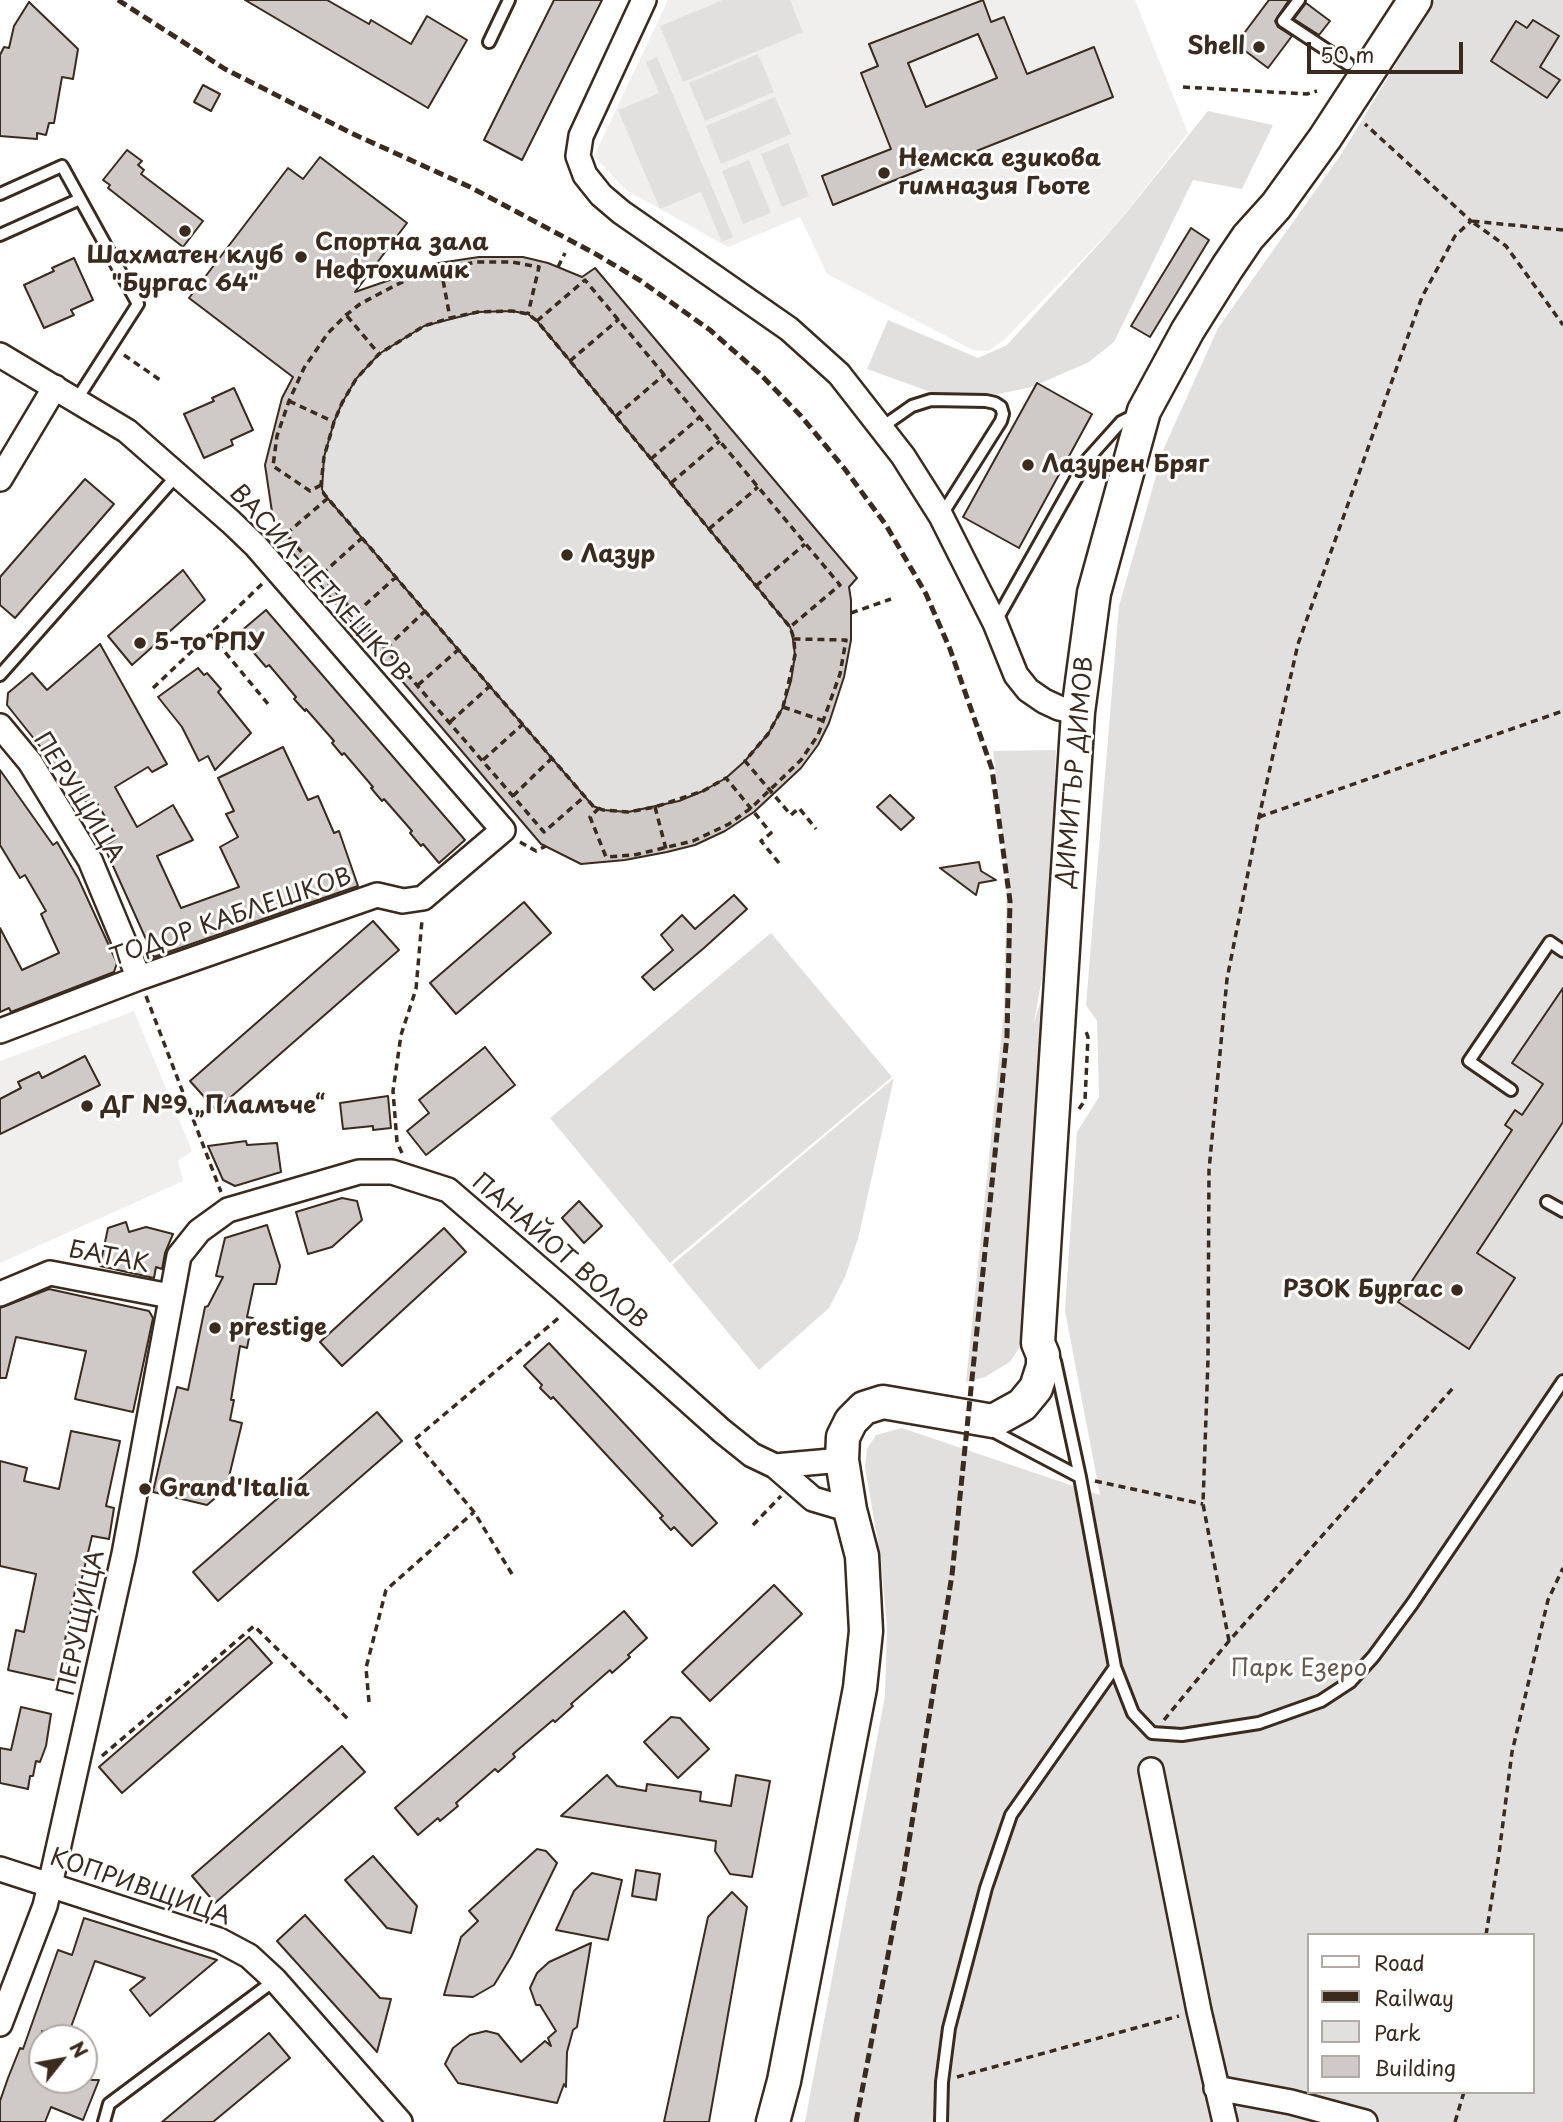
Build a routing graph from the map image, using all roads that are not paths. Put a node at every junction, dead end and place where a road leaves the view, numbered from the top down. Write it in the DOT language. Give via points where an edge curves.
graph roads {
  1 [pos="509,0"];
  2 [pos="645,0"];
  3 [pos="1299,0"];
  4 [pos="1388,0"];
  5 [pos="1415,0"];
  6 [pos="489,42"];
  7 [pos="1348,64"];
  8 [pos="0,194"];
  9 [pos="80,199"];
  10 [pos="0,235"];
  11 [pos="1248,237"];
  12 [pos="0,355"];
  13 [pos="55,387"];
  14 [pos="77,400"];
  15 [pos="1144,411"];
  16 [pos="882,427"];
  17 [pos="178,474"];
  18 [pos="0,479"];
  19 [pos="942,516"];
  20 [pos="995,624"];
  21 [pos="0,675"];
  22 [pos="1078,712"];
  23 [pos="0,726"];
  24 [pos="424,898"];
  25 [pos="1563,951"];
  26 [pos="139,978"];
  27 [pos="0,1031"];
  28 [pos="1511,1090"];
  29 [pos="1547,1202"];
  30 [pos="1563,1211"];
  31 [pos="199,1231"];
  32 [pos="0,1294"];
  33 [pos="170,1296"];
  34 [pos="1038,1343"];
  35 [pos="1563,1381"];
  36 [pos="969,1417"];
  37 [pos="842,1460"];
  38 [pos="775,1466"];
  39 [pos="1080,1478"];
  40 [pos="850,1510"];
  41 [pos="1115,1667"];
  42 [pos="1151,1770"];
  43 [pos="0,1869"];
  44 [pos="50,1885"];
  45 [pos="275,1980"];
  46 [pos="0,2024"];
  47 [pos="1216,2088"];
  48 [pos="104,2122"];
  49 [pos="400,2122"];
  50 [pos="774,2122"];
  51 [pos="941,2122"];
  52 [pos="1225,2122"];
  53 [pos="1365,2122"];
  1 -- 6 [label="lane"];
  2 -- 16 [label="street" via="581,136 578,156 585,175 621,212 789,329 839,374"];
  3 -- 7 [label="lane" via="1283,21"];
  4 -- 7 [label="main road, ДИМИТЪР ДИМОВ"];
  5 -- 11 [label="main road, ДИМИТЪР ДИМОВ" via="1325,138"];
  7 -- 11 [label="main road, ДИМИТЪР ДИМОВ" via="1259,200"];
  8 -- 9 [label="lane" via="62,166"];
  9 -- 10 [label="lane"];
  9 -- 14 [label="lane" via="138,304"];
  11 -- 15 [label="main road, ДИМИТЪР ДИМОВ" via="1188,330"];
  12 -- 13 [label="street, ВАСИЛ ПЕТЛЕШКОВ"];
  13 -- 14 [label="street, ВАСИЛ ПЕТЛЕШКОВ"];
  13 -- 18 [label="street"];
  14 -- 17 [label="street, ВАСИЛ ПЕТЛЕШКОВ" via="127,431"];
  15 -- 20 [label="lane" via="1121,422 1086,461"];
  15 -- 22 [label="main road, ДИМИТЪР ДИМОВ" via="1094,593"];
  16 -- 19 [label="street"];
  16 -- 19 [label="lane" via="912,406 932,400 986,401 1000,407 1001,421"];
  17 -- 21 [label="lane"];
  17 -- 24 [label="street, ВАСИЛ ПЕТЛЕШКОВ" via="256,546 503,830"];
  19 -- 20 [label="street"];
  20 -- 22 [label="street" via="1016,675 1028,690 1059,708"];
  22 -- 34 [label="main road, ДИМИТЪР ДИМОВ"];
  23 -- 26 [label="street, ПЕРУЩИЦА" via="30,762 90,860"];
  24 -- 26 [label="street, ТОДОР КАБЛЕШКОВ" via="403,901 377,895"];
  25 -- 28 [label="lane" via="1550,942 1469,1062"];
  26 -- 27 [label="street, ТОДОР КАБЛЕШКОВ"];
  29 -- 30 [label="lane"];
  31 -- 33 [label="street, ПЕРУЩИЦА" via="179,1256"];
  31 -- 38 [label="street, ПАНАЙОТ ВОЛОВ" via="228,1210 359,1172 392,1172 447,1190 722,1431"];
  32 -- 33 [label="street, БАТАК" via="50,1273"];
  33 -- 44 [label="street, ПЕРУЩИЦА" via="124,1554"];
  34 -- 36 [label="main road, ДИМИТЪР ДИМОВ" via="1027,1353 1012,1389"];
  34 -- 39 [label="lane" via="1051,1349"];
  35 -- 41 [label="lane" via="1373,1657 1350,1682 1321,1702 1259,1723 1182,1735 1153,1733 1133,1713"];
  36 -- 37 [label="main road" via="883,1402 864,1408 844,1437"];
  36 -- 39 [label="lane"];
  37 -- 38 [label="street"];
  37 -- 40 [label="main road"];
  38 -- 40 [label="street, ПАНАЙОТ ВОЛОВ" via="813,1499"];
  39 -- 41 [label="lane"];
  40 -- 50 [label="main road" via="862,1556 865,1618 860,1688"];
  41 -- 51 [label="lane" via="1011,1815 986,1888 949,2028"];
  42 -- 47 [label="street"];
  43 -- 44 [label="street, КОПРИВЩИЦА"];
  44 -- 45 [label="street, КОПРИВЩИЦА" via="219,1940 249,1956"];
  44 -- 46 [label="street, ПЕРУЩИЦА"];
  45 -- 48 [label="lane" via="109,2104"];
  45 -- 49 [label="street, КОПРИВЩИЦА"];
  47 -- 52 [label="street"];
  47 -- 53 [label="street"];
}
